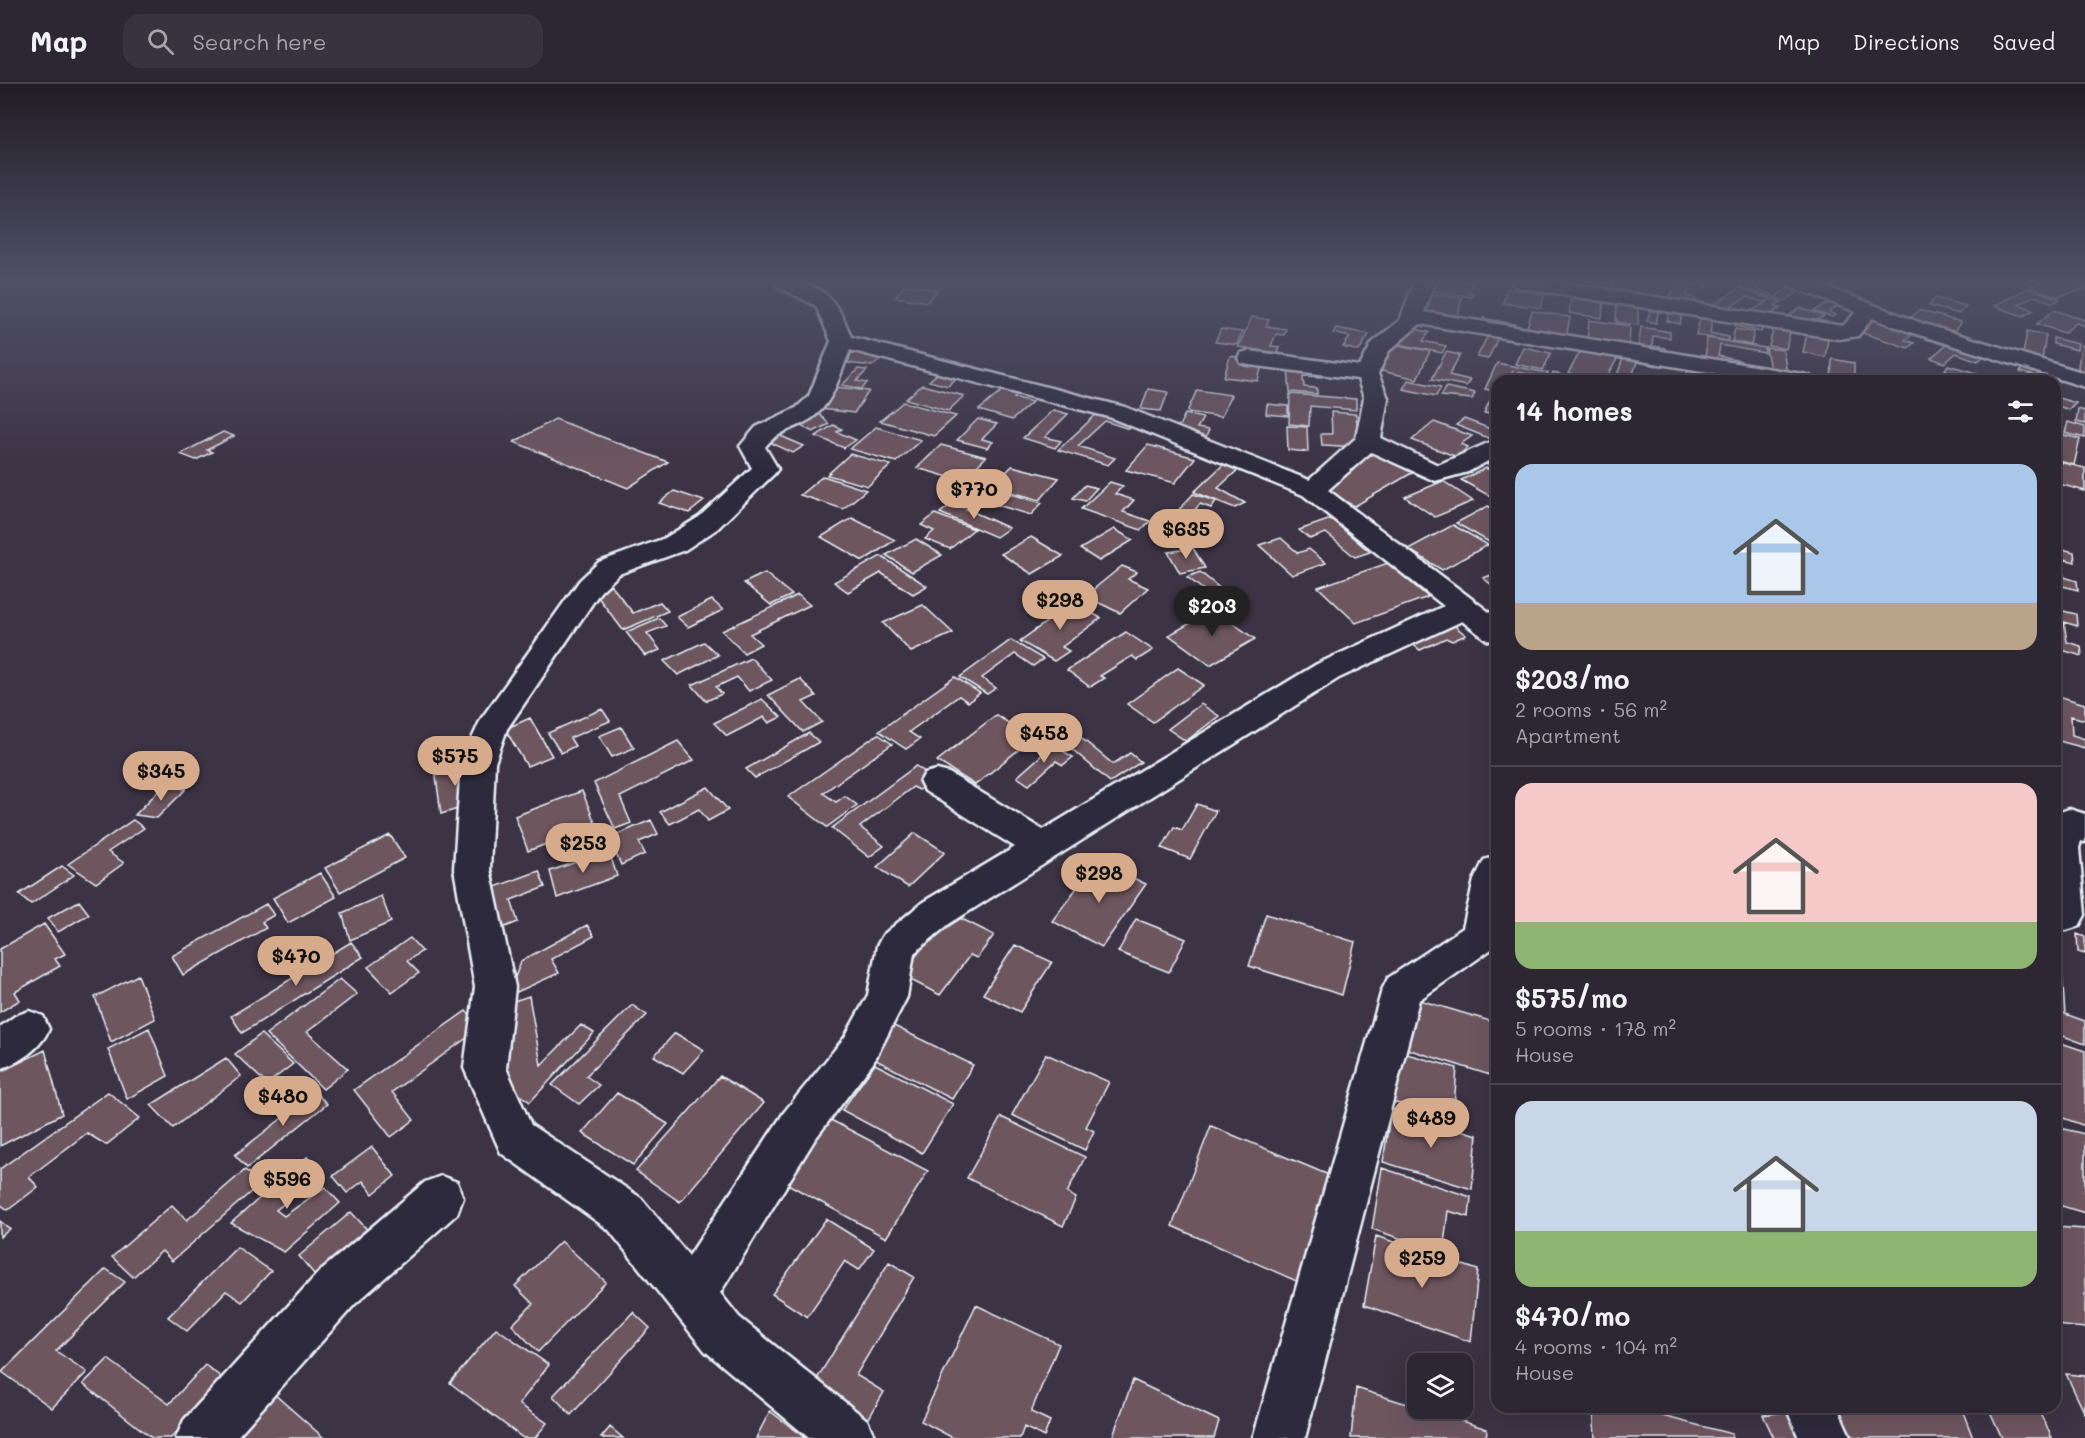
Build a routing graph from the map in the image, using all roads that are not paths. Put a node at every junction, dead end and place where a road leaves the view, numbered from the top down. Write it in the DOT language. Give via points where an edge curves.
graph roads {
  1 [pos="840,345"];
  2 [pos="858,345"];
  3 [pos="1384,345"];
  4 [pos="1587,345"];
  5 [pos="1956,345"];
  6 [pos="1249,358"];
  7 [pos="2011,369"];
  8 [pos="1367,374"];
  9 [pos="1766,375"];
  10 [pos="2051,375"];
  11 [pos="2061,376"];
  12 [pos="2085,380"];
  13 [pos="1368,441"];
  14 [pos="1491,450"];
  15 [pos="1312,490"];
  16 [pos="1465,609"];
  17 [pos="1491,628"];
  18 [pos="937,782"];
  19 [pos="2085,829"];
  20 [pos="1044,847"];
  21 [pos="2061,848"];
  22 [pos="2061,848"];
  23 [pos="1491,885"];
  24 [pos="2061,915"];
  25 [pos="441,1198"];
  26 [pos="691,1296"];
  27 [pos="1814,1413"];
  28 [pos="202,1438"];
  29 [pos="849,1438"];
  30 [pos="1279,1438"];
  31 [pos="1825,1438"];
  1 -- 26 [label="street" via="819,399 804,413 764,432 752,446 765,469 708,523 675,544 609,568 590,586 492,727 478,763 472,869 495,987 485,1068 516,1139 625,1214"];
  2 -- 15 [label="street" via="1117,412"];
  3 -- 8 [label="street"];
  4 -- 9 [label="street"];
  5 -- 7 [label="street"];
  6 -- 8 [label="street"];
  7 -- 10 [label="street"];
  8 -- 13 [label="street" via="1376,398"];
  11 -- 12 [label="street"];
  13 -- 14 [label="street" via="1435,473 1467,464"];
  13 -- 15 [label="street"];
  15 -- 16 [label="street"];
  16 -- 17 [label="street"];
  16 -- 20 [label="street" via="1328,671"];
  18 -- 20 [label="street"];
  19 -- 21 [label="street" via="2068,822"];
  20 -- 26 [label="street" via="936,913 896,946 888,997 859,1050 800,1125"];
  22 -- 24 [label="street" via="2066,915"];
  23 -- 30 [label="street" via="1480,937 1402,990"];
  25 -- 28 [label="street" via="337,1288"];
  26 -- 29 [label="street" via="722,1334"];
  27 -- 31 [label="street"];
}
